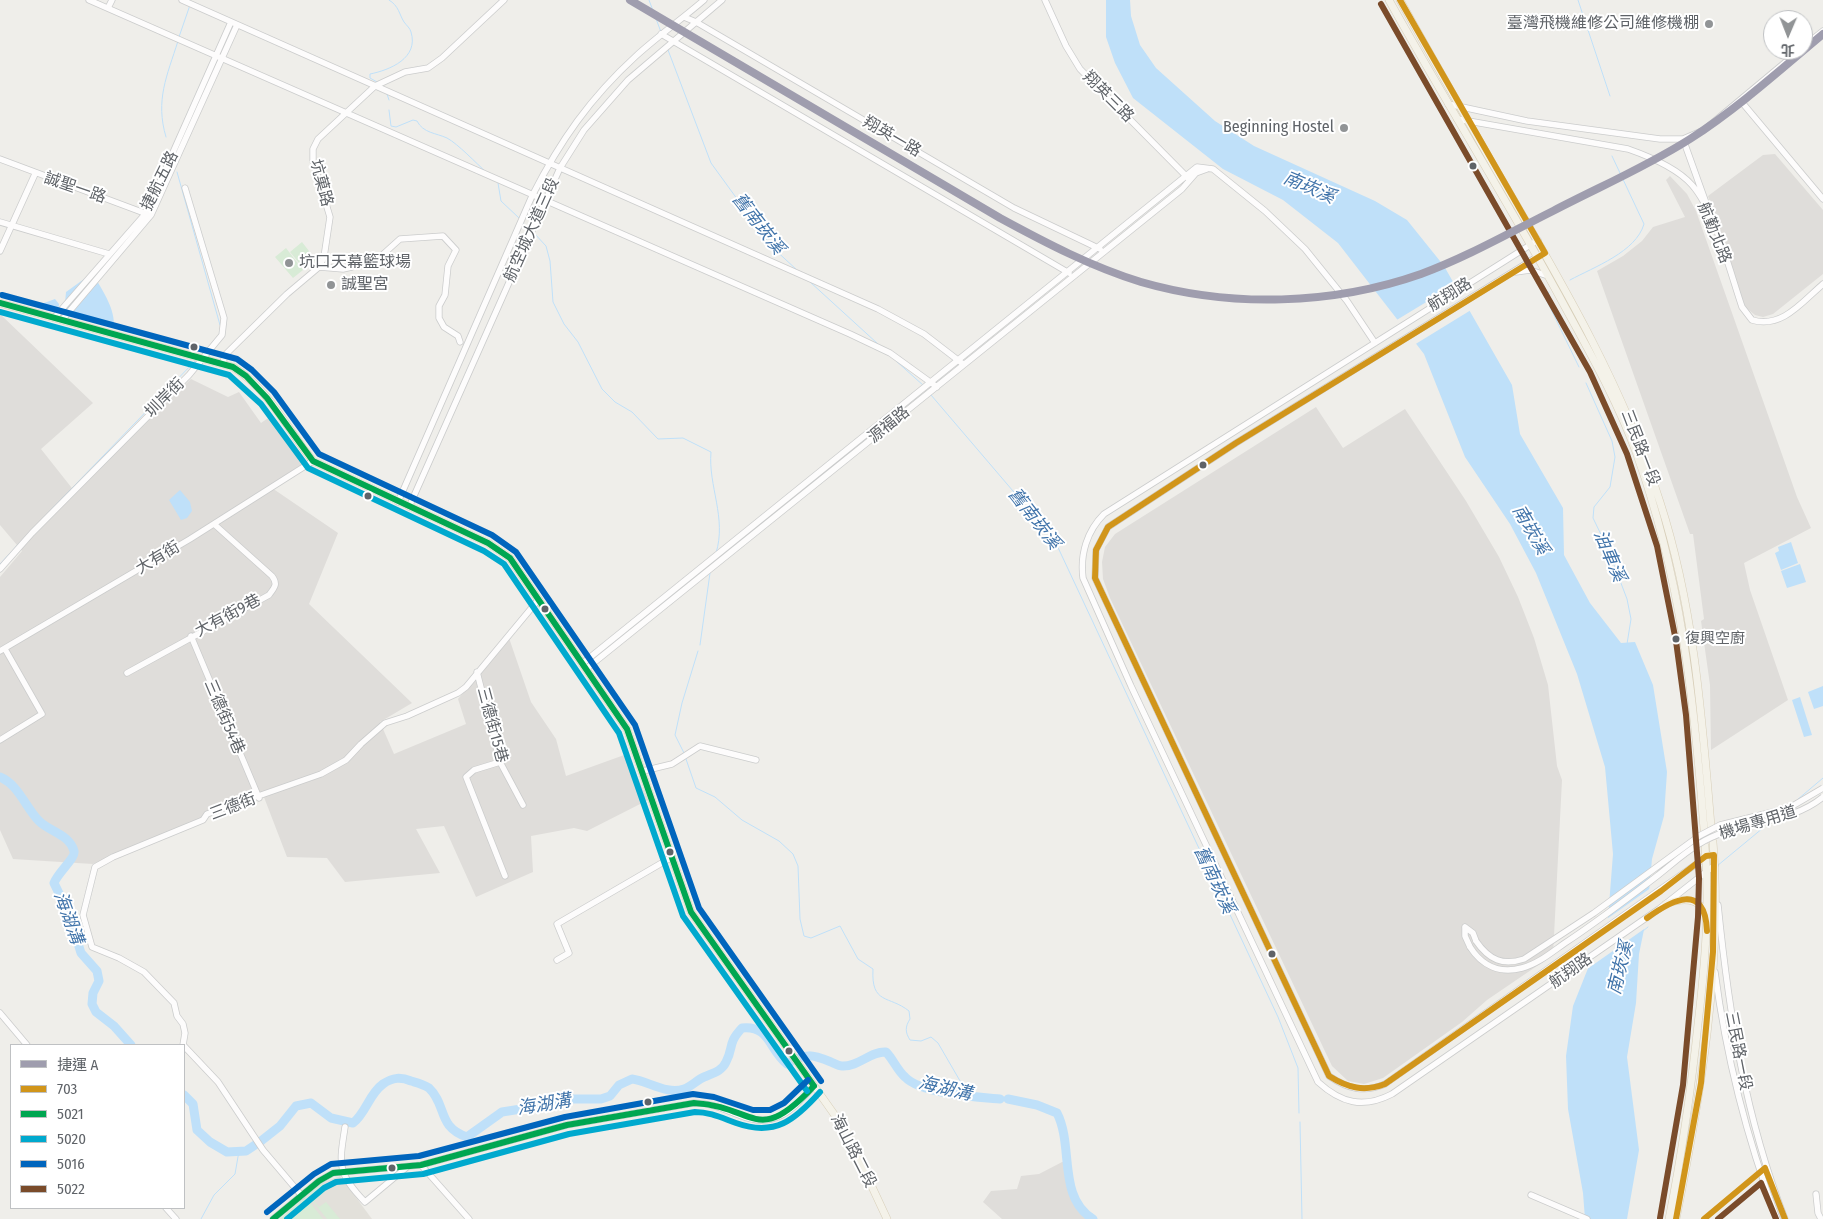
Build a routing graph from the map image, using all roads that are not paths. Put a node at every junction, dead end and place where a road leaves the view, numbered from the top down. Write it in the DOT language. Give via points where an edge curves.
graph roads {
  1 [pos="89,0"];
  2 [pos="112,0"];
  3 [pos="504,0"];
  4 [pos="704,0"];
  5 [pos="722,0"];
  6 [pos="1045,0"];
  7 [pos="1389,0"];
  8 [pos="1400,0"];
  9 [pos="185,1"];
  10 [pos="108,8"];
  11 [pos="684,17"];
  12 [pos="696,22"];
  13 [pos="234,24"];
  14 [pos="1823,31"];
  15 [pos="661,34"];
  16 [pos="674,40"];
  17 [pos="1813,40"];
  18 [pos="219,56"];
  19 [pos="1788,60"];
  20 [pos="375,86"];
  21 [pos="1740,100"];
  22 [pos="1448,104"];
  23 [pos="1460,106"];
  24 [pos="345,112"];
  25 [pos="1458,119"];
  26 [pos="1469,121"];
  27 [pos="1683,139"];
  28 [pos="0,159"];
  29 [pos="549,163"];
  30 [pos="560,168"];
  31 [pos="35,174"];
  32 [pos="1188,177"];
  33 [pos="185,188"];
  34 [pos="532,196"];
  35 [pos="1823,199"];
  36 [pos="544,201"];
  37 [pos="1708,210"];
  38 [pos="148,214"];
  39 [pos="0,222"];
  40 [pos="12,225"];
  41 [pos="1538,240"];
  42 [pos="1530,245"];
  43 [pos="1098,248"];
  44 [pos="0,251"];
  45 [pos="1104,251"];
  46 [pos="1545,253"];
  47 [pos="109,254"];
  48 [pos="1537,257"];
  49 [pos="319,267"];
  50 [pos="1068,271"];
  51 [pos="1510,274"];
  52 [pos="1073,276"];
  53 [pos="1548,276"];
  54 [pos="1823,284"];
  55 [pos="0,303"];
  56 [pos="54,318"];
  57 [pos="62,320"];
  58 [pos="1378,341"];
  59 [pos="460,342"];
  60 [pos="202,358"];
  61 [pos="961,362"];
  62 [pos="222,363"];
  63 [pos="931,382"];
  64 [pos="937,387"];
  65 [pos="313,461"];
  66 [pos="398,502"];
  67 [pos="409,507"];
  68 [pos="214,524"];
  69 [pos="0,570"];
  70 [pos="539,598"];
  71 [pos="191,636"];
  72 [pos="2,650"];
  73 [pos="584,666"];
  74 [pos="477,672"];
  75 [pos="127,673"];
  76 [pos="0,740"];
  77 [pos="756,760"];
  78 [pos="500,762"];
  79 [pos="643,771"];
  80 [pos="1823,788"];
  81 [pos="1823,797"];
  82 [pos="259,798"];
  83 [pos="523,804"];
  84 [pos="1711,826"];
  85 [pos="1704,829"];
  86 [pos="1713,842"];
  87 [pos="1705,846"];
  88 [pos="1710,855"];
  89 [pos="672,857"];
  90 [pos="1715,865"];
  91 [pos="1707,870"];
  92 [pos="505,876"];
  93 [pos="1711,878"];
  94 [pos="1666,904"];
  95 [pos="1707,917"];
  96 [pos="1713,952"];
  97 [pos="557,960"];
  98 [pos="0,1013"];
  99 [pos="25,1044"];
  100 [pos="183,1044"];
  101 [pos="185,1048"];
  102 [pos="814,1086"];
  103 [pos="344,1127"];
  104 [pos="421,1165"];
  105 [pos="407,1167"];
  106 [pos="342,1171"];
  107 [pos="1816,1194"];
  108 [pos="1531,1195"];
  109 [pos="302,1196"];
  110 [pos="167,1209"];
  111 [pos="176,1219"];
  112 [pos="273,1219"];
  113 [pos="469,1219"];
  114 [pos="887,1219"];
  115 [pos="1587,1219"];
  116 [pos="1669,1219"];
  117 [pos="1676,1219"];
  118 [pos="1777,1219"];
  119 [pos="1785,1219"];
  120 [pos="1821,1219"];
  1 -- 10 [label="street"];
  2 -- 10 [label="street"];
  3 -- 20 [label="street, 坑菓路" via="428,68 405,72"];
  4 -- 11 [label="street, 航空城大道三段"];
  5 -- 12 [label="street, 航空城大道三段"];
  6 -- 32 [label="street, 翔英三路" via="1080,69"];
  7 -- 22 [label="main road, 三民路一段"];
  8 -- 23 [label="main road, 三民路一段"];
  9 -- 13 [label="street"];
  10 -- 18 [label="street"];
  11 -- 12 [label="street, 翔英一路"];
  11 -- 15 [label="street, 航空城大道三段"];
  12 -- 16 [label="street, 航空城大道三段"];
  12 -- 43 [label="street, 翔英一路" via="1014,208"];
  13 -- 18 [label="street, 捷航五路"];
  13 -- 20 [label="street"];
  14 -- 17 [label="street"];
  15 -- 16 [label="street, 翔英一路"];
  15 -- 29 [label="street, 航空城大道三段" via="595,97"];
  16 -- 30 [label="street, 航空城大道三段" via="623,86 584,130"];
  16 -- 50 [label="street, 翔英一路"];
  18 -- 24 [label="street"];
  18 -- 38 [label="street, 捷航五路"];
  19 -- 21 [label="street"];
  20 -- 24 [label="street, 坑菓路"];
  20 -- 29 [label="street"];
  21 -- 27 [label="street" via="1704,130"];
  21 -- 35 [label="street"];
  22 -- 23 [label="street"];
  22 -- 25 [label="main road, 三民路一段"];
  23 -- 26 [label="main road, 三民路一段"];
  23 -- 27 [label="street" via="1527,121 1660,139"];
  24 -- 34 [label="street"];
  24 -- 49 [label="street, 坑菓路" via="318,139 313,149 315,168 330,217 324,257"];
  25 -- 26 [label="street, 航勤北路"];
  25 -- 42 [label="main road, 三民路一段"];
  26 -- 37 [label="street, 航勤北路" via="1628,149 1651,157 1692,184"];
  26 -- 41 [label="main road, 三民路一段"];
  27 -- 37 [label="street"];
  28 -- 31 [label="street, 誠聖一路"];
  29 -- 30 [label="street"];
  29 -- 34 [label="street, 航空城大道三段"];
  30 -- 36 [label="street, 航空城大道三段"];
  30 -- 61 [label="street" via="878,309 924,334"];
  31 -- 38 [label="street, 誠聖一路"];
  31 -- 40 [label="street"];
  32 -- 43 [label="street, 源福路"];
  32 -- 45 [label="street, 源福路" via="1182,189"];
  32 -- 58 [label="street" via="1192,170 1203,166 1216,172 1265,211 1305,249"];
  33 -- 60 [label="street, 圳岸街" via="224,318 222,335"];
  34 -- 36 [label="street"];
  34 -- 66 [label="street, 航空城大道三段"];
  36 -- 63 [label="street" via="872,344"];
  36 -- 67 [label="street, 航空城大道三段"];
  37 -- 54 [label="street, 航勤北路" via="1742,307 1752,320 1767,323 1782,319"];
  38 -- 47 [label="street, 捷航五路"];
  38 -- 57 [label="street, 捷航五路" via="145,225"];
  39 -- 40 [label="street"];
  40 -- 44 [label="street"];
  40 -- 47 [label="street"];
  41 -- 42 [label="street, 航翔路"];
  41 -- 46 [label="main road, 三民路一段"];
  42 -- 48 [label="main road, 三民路一段"];
  42 -- 58 [label="street, 航翔路"];
  43 -- 45 [label="street, 翔英一路"];
  43 -- 50 [label="street, 源福路"];
  45 -- 52 [label="street, 源福路"];
  46 -- 48 [label="street, 航翔路"];
  46 -- 84 [label="main road, 三民路一段" via="1605,364 1661,504 1693,639"];
  47 -- 56 [label="street, 捷航五路"];
  48 -- 51 [label="street, 航翔路"];
  48 -- 53 [label="main road, 三民路一段"];
  49 -- 59 [label="street" via="352,267 380,257 400,239 443,236 456,250 448,266 445,295 438,306 439,318"];
  49 -- 62 [label="street" via="225,355"];
  50 -- 52 [label="street, 翔英一路"];
  50 -- 61 [label="street, 源福路"];
  51 -- 53 [label="street" via="1530,270"];
  51 -- 88 [label="street, 航翔路" via="1108,527 1096,550 1095,578 1329,1076 1349,1088 1374,1089 1386,1084"];
  52 -- 61 [label="street, 源福路"];
  53 -- 85 [label="main road, 三民路一段" via="1618,408 1636,451 1665,544 1688,659"];
  55 -- 56 [label="main road"];
  56 -- 57 [label="main road"];
  57 -- 60 [label="main road"];
  58 -- 94 [label="street, 航翔路" via="1104,514 1096,521 1086,543 1081,567 1131,686 1318,1082 1337,1097 1350,1101 1382,1099"];
  60 -- 62 [label="main road"];
  60 -- 69 [label="street, 圳岸街"];
  61 -- 63 [label="street, 源福路"];
  61 -- 64 [label="street, 源福路"];
  62 -- 65 [label="main road" via="248,376 258,386 277,407"];
  63 -- 64 [label="street"];
  63 -- 73 [label="street, 源福路"];
  64 -- 73 [label="street, 源福路"];
  65 -- 66 [label="main road, 海山路二段"];
  65 -- 68 [label="street, 大有街"];
  66 -- 67 [label="main road, 海山路二段"];
  67 -- 70 [label="main road, 海山路二段" via="498,549 510,558"];
  68 -- 71 [label="street, 大有街9巷" via="272,576 275,588 269,595"];
  68 -- 72 [label="street, 大有街"];
  70 -- 73 [label="main road, 海山路二段"];
  70 -- 74 [label="street, 三德街"];
  71 -- 75 [label="street, 大有街9巷"];
  71 -- 82 [label="street, 三德街54巷"];
  72 -- 76 [label="street" via="42,714"];
  73 -- 79 [label="main road, 海山路二段" via="627,729"];
  74 -- 78 [label="street, 三德街15巷"];
  74 -- 82 [label="street, 三德街" via="458,693 385,724 340,765"];
  77 -- 79 [label="street" via="700,746 672,764"];
  78 -- 83 [label="street, 三德街15巷"];
  78 -- 92 [label="street" via="474,770 466,777"];
  79 -- 89 [label="main road, 海山路二段"];
  80 -- 81 [label="street, 機場專用道, bridge" via="1789,808 1720,825 1699,836 1594,913 1524,959 1513,962 1493,959 1465,927 1465,936 1476,956 1493,968 1523,968 1550,954 1602,918 1699,844 1722,832 1797,812"];
  82 -- 100 [label="street, 三德街" via="207,814 203,820 95,867 83,915 92,947 144,972 174,1003 185,1033"];
  86 -- 88 [label="main road, 三民路一段"];
  87 -- 88 [label="main road, 三民路一段"];
  88 -- 90 [label="main road, 三民路一段"];
  88 -- 91 [label="main road, 三民路一段"];
  89 -- 97 [label="street" via="557,924 569,953"];
  89 -- 102 [label="main road, 海山路二段" via="691,912"];
  90 -- 91 [label="street, 航翔路"];
  90 -- 93 [label="main road, 三民路一段"];
  91 -- 93 [label="main road, 三民路一段"];
  91 -- 94 [label="street, 航翔路"];
  93 -- 95 [label="main road"];
  93 -- 96 [label="main road"];
  93 -- 119 [label="street, 三民路一段" via="1744,1089 1765,1168"];
  94 -- 95 [label="main road" via="1675,900 1692,901 1704,910"];
  95 -- 116 [label="main road" via="1692,1086"];
  96 -- 117 [label="main road" via="1701,1082"];
  96 -- 118 [label="street, 三民路一段" via="1735,1088"];
  98 -- 99 [label="street"];
  101 -- 109 [label="street, 三德街" via="228,1094 263,1150"];
  102 -- 104 [label="street" via="786,1114 764,1122 708,1103 694,1103 567,1125"];
  102 -- 114 [label="main road, 海山路二段" via="846,1131"];
  103 -- 106 [label="street"];
  104 -- 105 [label="street"];
  104 -- 113 [label="street"];
  105 -- 106 [label="street"];
  105 -- 106 [label="street" via="365,1202"];
  106 -- 109 [label="street" via="319,1180"];
  107 -- 120 [label="street"];
  108 -- 115 [label="street"];
  109 -- 112 [label="street"];
  110 -- 111 [label="street"];
}
